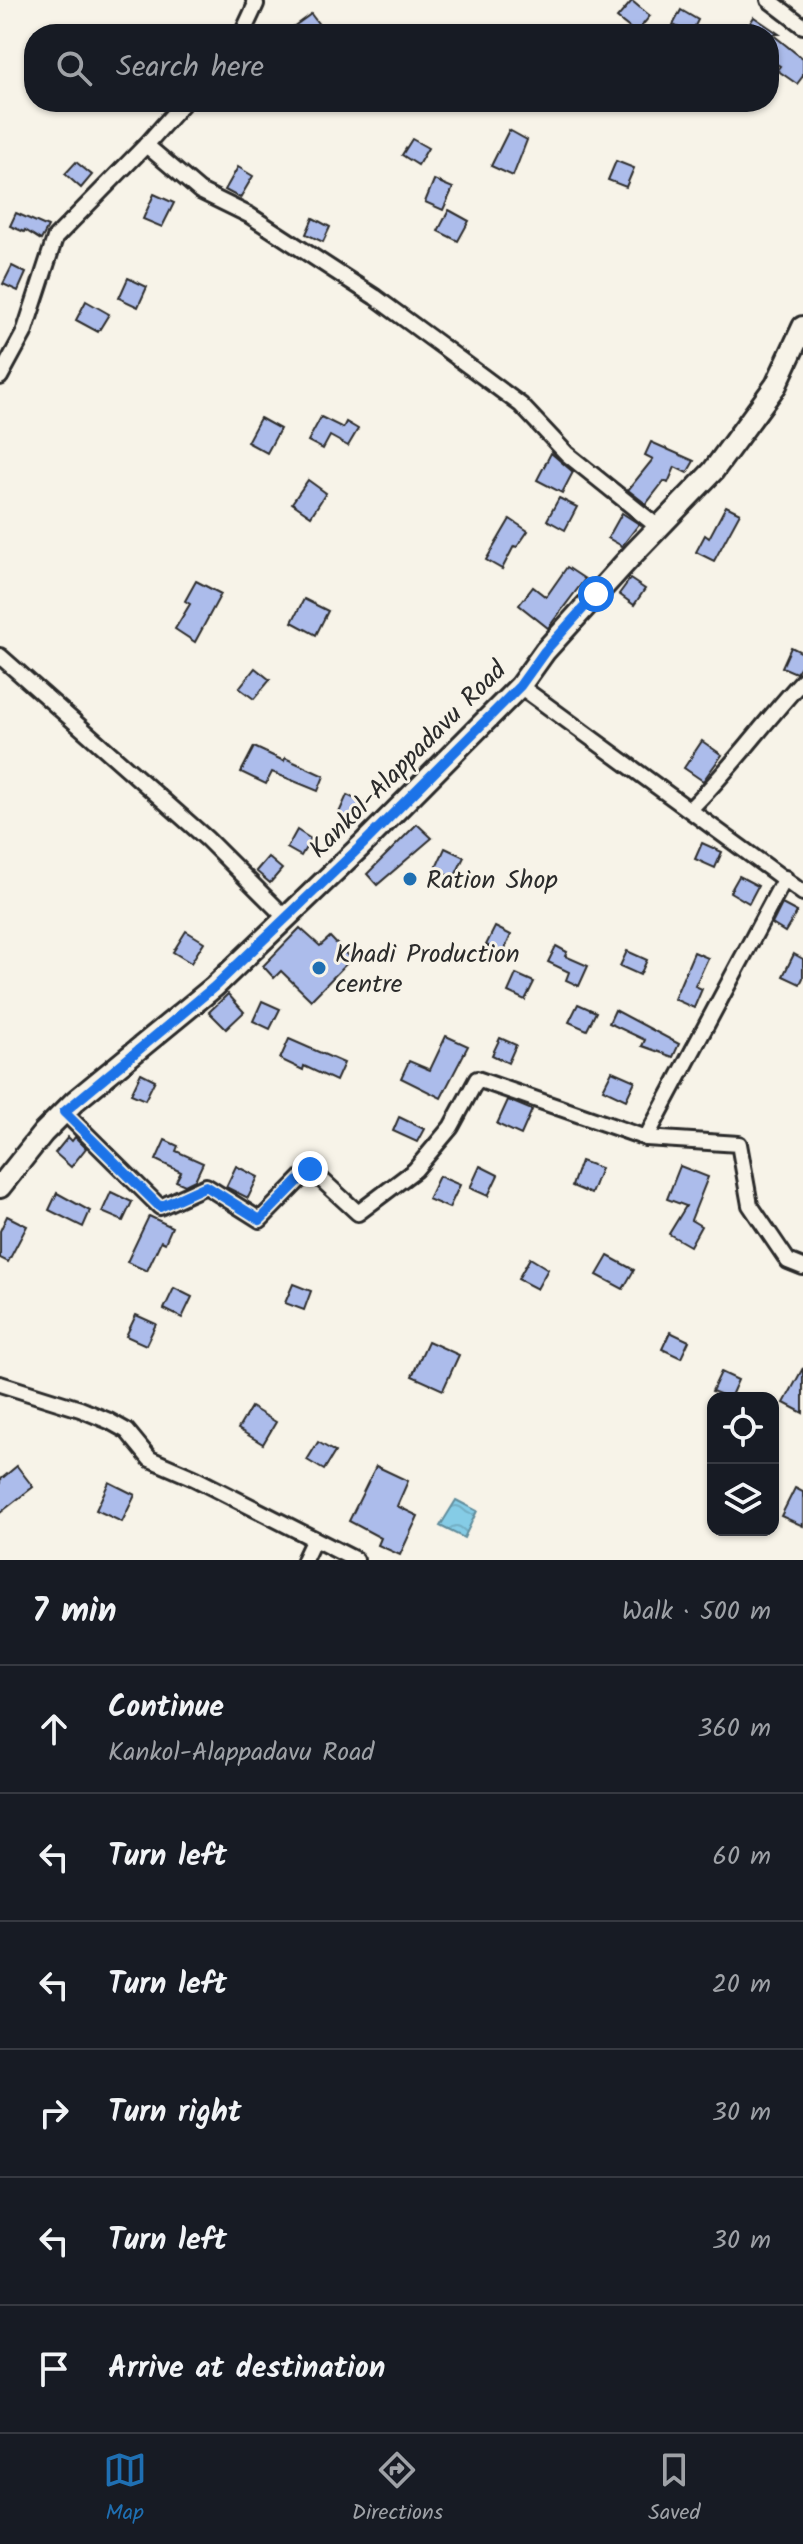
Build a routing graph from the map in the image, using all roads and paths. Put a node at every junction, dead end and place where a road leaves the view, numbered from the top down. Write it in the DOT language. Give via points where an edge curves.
graph roads {
  1 [pos="254,0"];
  2 [pos="769,0"];
  3 [pos="247,24"];
  4 [pos="803,26"];
  5 [pos="175,112"];
  6 [pos="146,145"];
  7 [pos="803,327"];
  8 [pos="0,377"];
  9 [pos="658,527"];
  10 [pos="0,656"];
  11 [pos="803,680"];
  12 [pos="520,686"];
  13 [pos="690,809"];
  14 [pos="785,878"];
  15 [pos="803,893"];
  16 [pos="285,917"];
  17 [pos="64,1112"];
  18 [pos="646,1138"];
  19 [pos="0,1187"];
  20 [pos="803,1267"];
  21 [pos="0,1384"];
  22 [pos="314,1539"];
  23 [pos="304,1560"];
  24 [pos="356,1560"];
  1 -- 3 [label="street"];
  2 -- 4 [label="street"];
  5 -- 6 [label="street"];
  6 -- 8 [label="street" via="55,238 24,333"];
  6 -- 9 [label="street" via="200,191 249,215 375,297 521,405 567,454"];
  7 -- 9 [label="main road, Kankol-Alappadavu Road" via="776,385 713,471"];
  9 -- 12 [label="main road, Kankol-Alappadavu Road" via="545,651"];
  10 -- 16 [label="street" via="207,839"];
  11 -- 13 [label="street"];
  12 -- 13 [label="street"];
  12 -- 16 [label="main road, Kankol-Alappadavu Road"];
  13 -- 14 [label="street"];
  14 -- 15 [label="street"];
  14 -- 18 [label="street"];
  16 -- 17 [label="main road, Kankol-Alappadavu Road" via="214,987"];
  17 -- 18 [label="street" via="160,1207 206,1186 260,1220 310,1169 358,1213 415,1170 451,1127 477,1079"];
  17 -- 19 [label="main road, Kankol-Alappadavu Road"];
  18 -- 20 [label="street" via="739,1144 750,1205 788,1261"];
  21 -- 22 [label="street" via="109,1421 127,1431 150,1459"];
  22 -- 23 [label="street"];
  22 -- 24 [label="street"];
}
